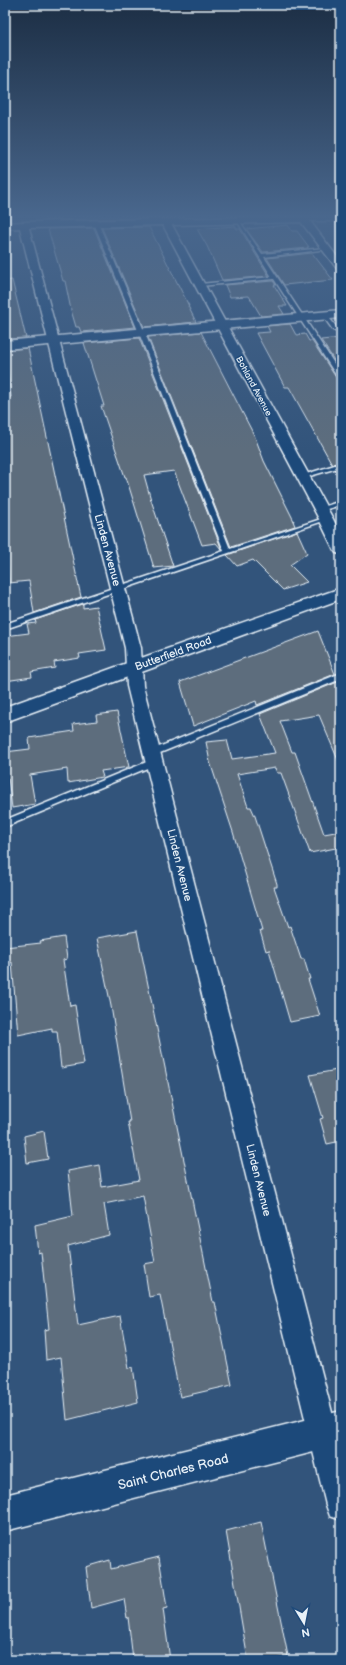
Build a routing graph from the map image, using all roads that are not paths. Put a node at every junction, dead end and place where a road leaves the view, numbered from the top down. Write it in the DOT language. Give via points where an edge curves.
graph roads {
  1 [pos="41,294"];
  2 [pos="125,294"];
  3 [pos="205,294"];
  4 [pos="285,294"];
  5 [pos="341,314"];
  6 [pos="325,316"];
  7 [pos="301,318"];
  8 [pos="222,325"];
  9 [pos="341,330"];
  10 [pos="142,333"];
  11 [pos="53,341"];
  12 [pos="5,345"];
  13 [pos="341,378"];
  14 [pos="341,465"];
  15 [pos="303,476"];
  16 [pos="341,503"];
  17 [pos="323,514"];
  18 [pos="341,550"];
  19 [pos="228,552"];
  20 [pos="118,589"];
  21 [pos="341,592"];
  22 [pos="5,627"];
  23 [pos="134,667"];
  24 [pos="341,676"];
  25 [pos="5,715"];
  26 [pos="153,758"];
  27 [pos="5,824"];
  28 [pos="332,1430"];
  29 [pos="341,1505"];
  30 [pos="5,1513"];
  1 -- 11 [label="street, Linden Avenue"];
  2 -- 10 [label="lane"];
  3 -- 8 [label="street, Bohland Avenue"];
  4 -- 7 [label="lane"];
  5 -- 6 [label="main road"];
  6 -- 7 [label="main road"];
  6 -- 9 [label="lane" via="335,330"];
  7 -- 8 [label="main road"];
  7 -- 13 [label="lane"];
  8 -- 10 [label="main road"];
  8 -- 15 [label="street, Bohland Avenue"];
  10 -- 11 [label="main road"];
  10 -- 19 [label="lane"];
  11 -- 12 [label="main road"];
  11 -- 20 [label="street, Linden Avenue"];
  14 -- 15 [label="lane"];
  15 -- 17 [label="street, Bohland Avenue"];
  16 -- 17 [label="lane"];
  17 -- 18 [label="street, Bohland Avenue"];
  17 -- 19 [label="lane"];
  19 -- 20 [label="lane"];
  20 -- 22 [label="lane"];
  20 -- 23 [label="street, Linden Avenue" via="133,648"];
  21 -- 23 [label="main road, Butterfield Road"];
  23 -- 25 [label="main road, Butterfield Road"];
  23 -- 26 [label="street, Linden Avenue" via="135,686"];
  24 -- 26 [label="lane"];
  26 -- 27 [label="lane"];
  26 -- 28 [label="street, Linden Avenue"];
  28 -- 29 [label="street, Linden Avenue"];
  28 -- 30 [label="main road, Saint Charles Road"];
}
